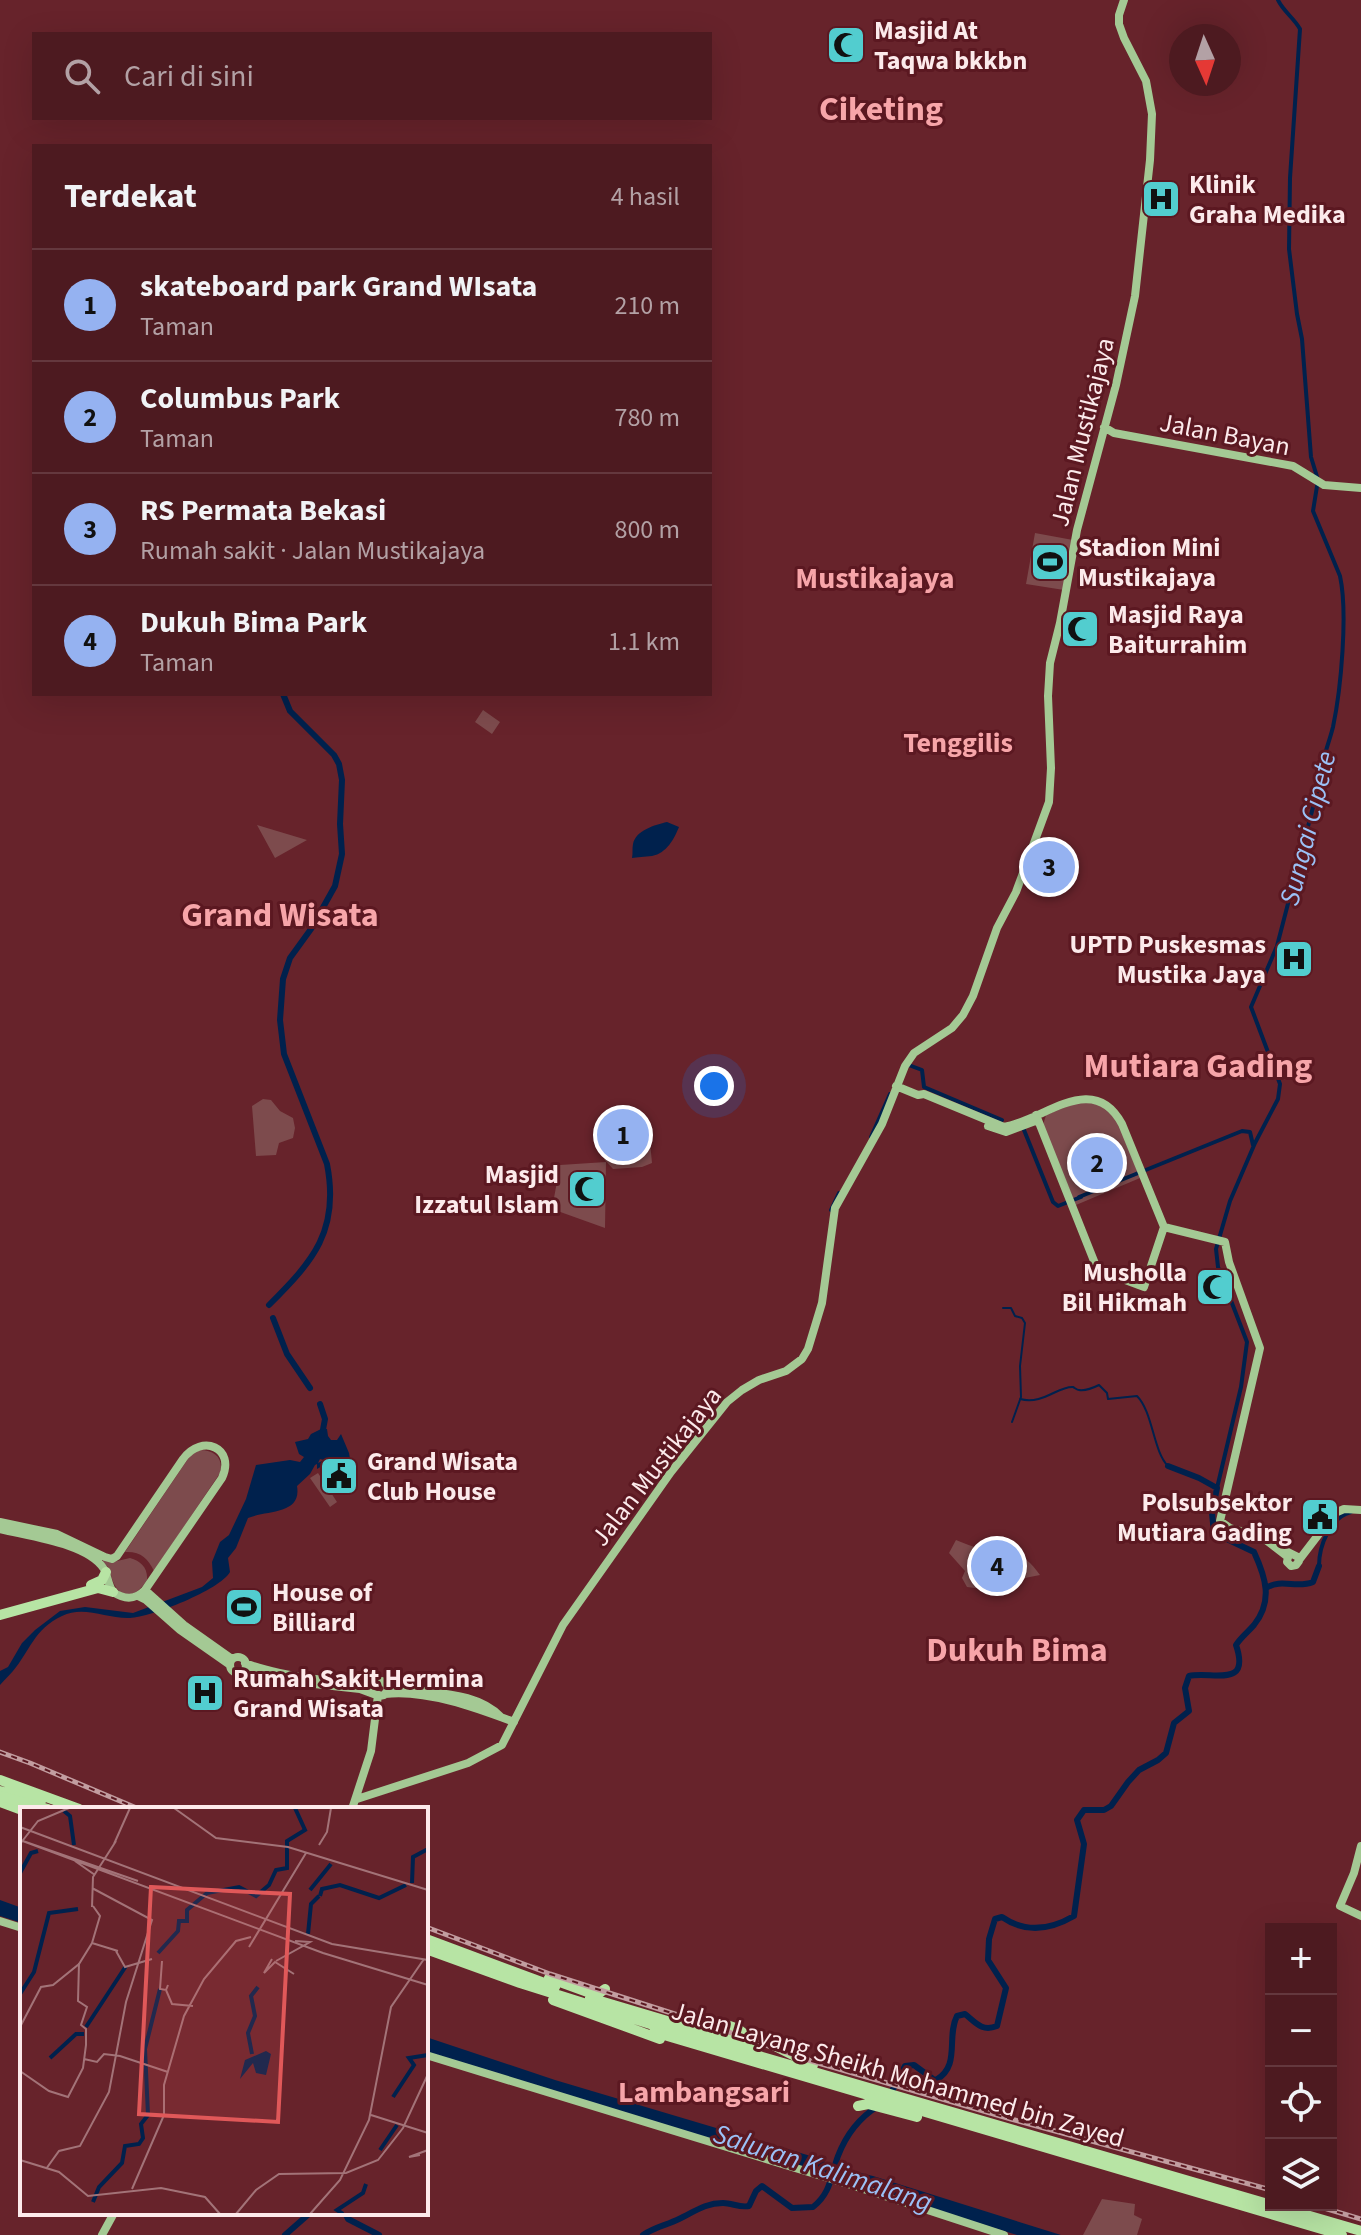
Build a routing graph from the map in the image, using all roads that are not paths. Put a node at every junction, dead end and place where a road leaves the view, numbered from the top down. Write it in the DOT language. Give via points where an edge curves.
graph roads {
  1 [pos="1124,0"];
  2 [pos="1104,427"];
  3 [pos="1114,433"];
  4 [pos="1099,440"];
  5 [pos="1361,488"];
  6 [pos="896,1086"];
  7 [pos="1037,1117"];
  8 [pos="1164,1227"];
  9 [pos="1361,1510"];
  10 [pos="0,1522"];
  11 [pos="0,1529"];
  12 [pos="106,1572"];
  13 [pos="113,1592"];
  14 [pos="142,1593"];
  15 [pos="0,1613"];
  16 [pos="231,1662"];
  17 [pos="244,1667"];
  18 [pos="384,1690"];
  19 [pos="514,1722"];
  20 [pos="0,1774"];
  21 [pos="0,1780"];
  22 [pos="367,1783"];
  23 [pos="14,1785"];
  24 [pos="379,1793"];
  25 [pos="0,1795"];
  26 [pos="357,1804"];
  27 [pos="35,1807"];
  28 [pos="41,1807"];
  29 [pos="57,1807"];
  30 [pos="74,1807"];
  31 [pos="20,1809"];
  32 [pos="1361,1846"];
  33 [pos="1361,1916"];
  34 [pos="0,1921"];
  35 [pos="20,1927"];
  36 [pos="428,1940"];
  37 [pos="463,1952"];
  38 [pos="428,1954"];
  39 [pos="428,1954"];
  40 [pos="428,1954"];
  41 [pos="605,1989"];
  42 [pos="553,2000"];
  43 [pos="724,2024"];
  44 [pos="428,2056"];
  45 [pos="738,2065"];
  46 [pos="813,2065"];
  47 [pos="883,2104"];
  48 [pos="858,2106"];
  49 [pos="1265,2199"];
  50 [pos="1303,2211"];
  51 [pos="113,2215"];
  52 [pos="1361,2229"];
  53 [pos="102,2235"];
  54 [pos="1004,2235"];
  55 [pos="1342,2235"];
  56 [pos="1354,2235"];
  1 -- 2 [label="main road, Jalan Mustikajaya" via="1119,24 1146,81 1152,134 1135,296"];
  2 -- 3 [label="main road, Jalan Bayan"];
  2 -- 4 [label="main road, Jalan Mustikajaya"];
  3 -- 4 [label="main road"];
  3 -- 5 [label="main road, Jalan Bayan" via="1293,466 1319,482"];
  4 -- 6 [label="main road, Jalan Mustikajaya" via="1050,663 1051,777 1046,814 968,1007 952,1028 914,1053"];
  6 -- 7 [label="main road" via="999,1131 1017,1129"];
  6 -- 19 [label="main road, Jalan Mustikajaya" via="882,1124 835,1208 822,1303 806,1354 727,1402 671,1472 563,1625"];
  7 -- 8 [label="main road" via="1085,1099 1108,1104 1122,1124"];
  7 -- 8 [label="main road" via="1098,1269 1134,1284 1149,1276"];
  8 -- 9 [label="main road" via="1225,1242 1260,1348 1223,1519 1262,1532 1293,1556 1341,1510"];
  10 -- 14 [label="main road" via="57,1534 112,1559 187,1453 200,1445 214,1447 226,1465 223,1475"];
  11 -- 12 [label="main road" via="70,1547"];
  12 -- 13 [label="main road"];
  12 -- 15 [label="highway" via="95,1584"];
  13 -- 14 [label="main road" via="128,1598"];
  13 -- 15 [label="highway" via="98,1588"];
  14 -- 16 [label="main road"];
  16 -- 17 [label="main road" via="240,1657"];
  16 -- 17 [label="main road" via="235,1673"];
  17 -- 18 [label="main road" via="287,1681"];
  18 -- 19 [label="main road" via="484,1705"];
  18 -- 22 [label="main road"];
  18 -- 26 [label="main road"];
  19 -- 24 [label="main road, Jalan Mustikajaya" via="493,1752"];
  20 -- 23 [label="highway"];
  21 -- 23 [label="highway"];
  22 -- 24 [label="main road"];
  22 -- 26 [label="main road"];
  23 -- 30 [label="highway"];
  24 -- 26 [label="main road, Jalan Mustikajaya"];
  25 -- 27 [label="highway"];
  25 -- 28 [label="highway, bridge"];
  25 -- 29 [label="highway, bridge"];
  25 -- 31 [label="highway"];
  32 -- 33 [label="main road" via="1340,1906"];
  34 -- 35 [label="main road"];
  36 -- 37 [label="highway"];
  37 -- 41 [label="highway" via="593,1994"];
  37 -- 46 [label="highway" via="559,1988"];
  38 -- 42 [label="highway"];
  39 -- 52 [label="highway, Jalan Layang Sheikh Mohammed bin Zayed" via="666,2029"];
  40 -- 56 [label="highway, Jalan Layang Sheikh Mohammed bin Zayed" via="625,2022"];
  42 -- 45 [label="highway"];
  42 -- 47 [label="highway"];
  43 -- 46 [label="highway"];
  44 -- 54 [label="main road"];
  46 -- 49 [label="highway"];
  47 -- 48 [label="highway"];
  47 -- 55 [label="highway"];
  50 -- 52 [label="highway"];
  51 -- 53 [label="main road"];
}
